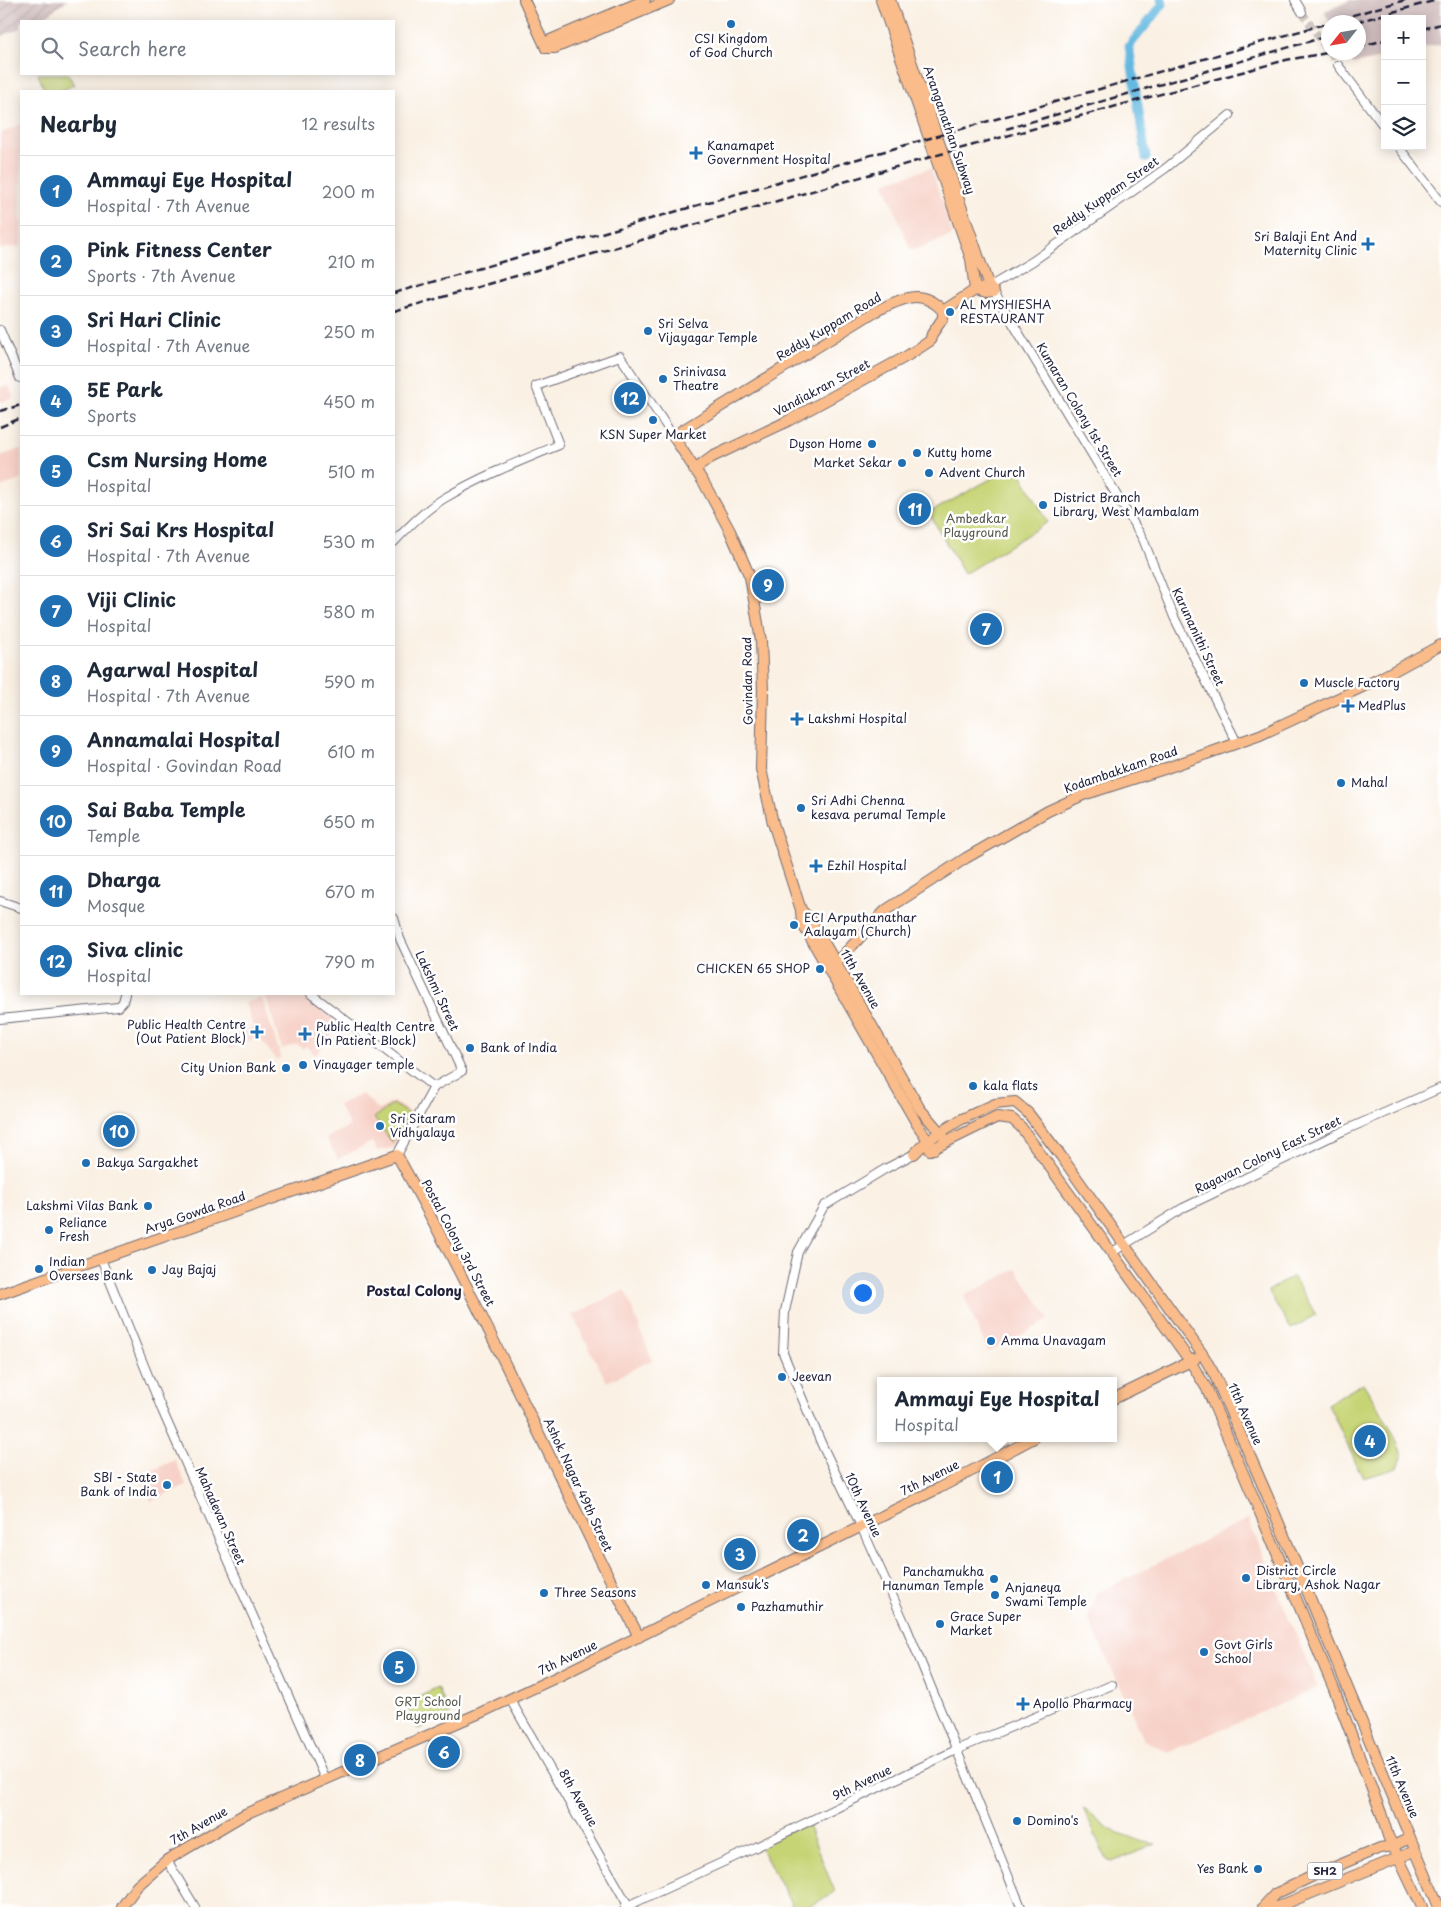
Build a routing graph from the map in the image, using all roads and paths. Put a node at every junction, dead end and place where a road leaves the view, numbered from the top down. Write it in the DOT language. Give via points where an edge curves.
graph roads {
  1 [pos="524,0"];
  2 [pos="645,0"];
  3 [pos="669,0"];
  4 [pos="881,0"];
  5 [pos="890,0"];
  6 [pos="1295,0"];
  7 [pos="1302,12"];
  8 [pos="546,48"];
  9 [pos="1338,65"];
  10 [pos="1230,115"];
  11 [pos="1381,123"];
  12 [pos="1401,150"];
  13 [pos="1441,202"];
  14 [pos="992,289"];
  15 [pos="975,290"];
  16 [pos="942,311"];
  17 [pos="1,331"];
  18 [pos="20,378"];
  19 [pos="672,436"];
  20 [pos="694,470"];
  21 [pos="1143,539"];
  22 [pos="395,541"];
  23 [pos="1441,645"];
  24 [pos="1237,743"];
  25 [pos="0,901"];
  26 [pos="20,908"];
  27 [pos="801,910"];
  28 [pos="395,922"];
  29 [pos="833,966"];
  30 [pos="124,995"];
  31 [pos="313,995"];
  32 [pos="0,1019"];
  33 [pos="434,1087"];
  34 [pos="1441,1088"];
  35 [pos="940,1133"];
  36 [pos="928,1140"];
  37 [pos="950,1141"];
  38 [pos="934,1149"];
  39 [pos="914,1154"];
  40 [pos="397,1155"];
  41 [pos="1124,1244"];
  42 [pos="1111,1253"];
  43 [pos="101,1259"];
  44 [pos="0,1294"];
  45 [pos="496,1342"];
  46 [pos="1203,1355"];
  47 [pos="1190,1361"];
  48 [pos="1117,1397"];
  49 [pos="1026,1442"];
  50 [pos="862,1526"];
  51 [pos="639,1637"];
  52 [pos="1112,1685"];
  53 [pos="510,1699"];
  54 [pos="958,1749"];
  55 [pos="325,1779"];
  56 [pos="1410,1838"];
  57 [pos="1390,1841"];
  58 [pos="1415,1851"];
  59 [pos="1399,1858"];
  60 [pos="167,1860"];
  61 [pos="1264,1906"];
  62 [pos="122,1907"];
  63 [pos="194,1907"];
  64 [pos="627,1907"];
  65 [pos="1021,1907"];
  66 [pos="1422,1907"];
  67 [pos="1439,1907"];
  1 -- 8 [label="main road"];
  2 -- 8 [label="main road" via="550,40"];
  3 -- 8 [label="main road" via="555,48"];
  4 -- 15 [label="main road" via="971,259"];
  5 -- 14 [label="main road, Aranganathan Subway"];
  6 -- 7 [label="street"];
  9 -- 11 [label="street"];
  10 -- 14 [label="street, Reddy Kuppam Street" via="1166,168"];
  12 -- 13 [label="street"];
  14 -- 15 [label="main road"];
  14 -- 21 [label="street, Kumaran Colony 1st Street"];
  15 -- 16 [label="main road"];
  16 -- 19 [label="main road, Reddy Kuppam Road" via="933,300 917,296 874,312"];
  16 -- 20 [label="main road, Vandiakran Street" via="943,318 930,341 907,356 784,423 712,457"];
  17 -- 18 [label="street"];
  19 -- 20 [label="main road, Govindan Road"];
  19 -- 22 [label="street" via="620,356 536,386 559,445 443,499"];
  20 -- 27 [label="main road, Govindan Road" via="730,531 750,577 761,641 761,770 771,815"];
  21 -- 24 [label="street, Karunanithi Street" via="1174,617"];
  23 -- 24 [label="main road, Kodambakkam Road" via="1349,694"];
  24 -- 29 [label="main road, Kodambakkam Road" via="1083,795 1040,815 886,910"];
  25 -- 26 [label="street"];
  27 -- 29 [label="main road, 11th Avenue" via="811,920"];
  28 -- 33 [label="street, Lakshmi Street" via="400,939 462,1071"];
  29 -- 35 [label="main road, 11th Avenue" via="920,1109"];
  29 -- 36 [label="main road, 11th Avenue"];
  30 -- 32 [label="street" via="118,1007"];
  31 -- 33 [label="street"];
  33 -- 40 [label="street"];
  34 -- 41 [label="street, Ragavan Colony East Street" via="1183,1208"];
  35 -- 36 [label="main road, 11th Avenue"];
  35 -- 37 [label="main road, 11th Avenue"];
  35 -- 41 [label="main road, 11th Avenue" via="995,1104 1015,1102 1045,1135"];
  36 -- 38 [label="main road, 11th Avenue"];
  36 -- 39 [label="main road, 11th Avenue"];
  37 -- 38 [label="main road, 11th Avenue"];
  37 -- 42 [label="main road, 11th Avenue" via="997,1117 1012,1119 1028,1135"];
  38 -- 39 [label="main road, 11th Avenue"];
  39 -- 50 [label="street, 10th Avenue" via="824,1206 798,1252 785,1310 784,1354 822,1444"];
  40 -- 43 [label="main road, Arya Gowda Road"];
  40 -- 45 [label="main road, Postal Colony 3rd Street"];
  41 -- 42 [label="street, Ragavan Colony East Street"];
  41 -- 46 [label="main road, 11th Avenue"];
  42 -- 47 [label="main road, 11th Avenue"];
  43 -- 44 [label="main road, Arya Gowda Road"];
  43 -- 55 [label="street, Mahadevan Street" via="162,1410"];
  45 -- 51 [label="main road, Ashok Nagar 49th Street" via="588,1538"];
  46 -- 47 [label="main road"];
  46 -- 56 [label="main road, 11th Avenue" via="1270,1502"];
  47 -- 48 [label="main road"];
  47 -- 57 [label="main road, 11th Avenue" via="1207,1389 1334,1689"];
  49 -- 50 [label="main road, 7th Avenue"];
  50 -- 51 [label="main road, 7th Avenue"];
  50 -- 54 [label="street, 10th Avenue"];
  51 -- 53 [label="main road, 7th Avenue"];
  52 -- 54 [label="street, 9th Avenue"];
  53 -- 55 [label="main road, 7th Avenue"];
  53 -- 64 [label="street, 8th Avenue"];
  54 -- 64 [label="street, 9th Avenue"];
  54 -- 65 [label="street, 10th Avenue"];
  55 -- 60 [label="main road, 7th Avenue" via="245,1814"];
  56 -- 57 [label="main road, SH2"];
  56 -- 58 [label="main road, 11th Avenue"];
  57 -- 59 [label="main road, 11th Avenue"];
  57 -- 61 [label="main road, SH2" via="1275,1894"];
  58 -- 59 [label="main road"];
  58 -- 67 [label="main road, 11th Avenue"];
  59 -- 61 [label="main road" via="1277,1907"];
  59 -- 66 [label="main road, 11th Avenue"];
  60 -- 62 [label="main road, 7th Avenue" via="137,1886"];
  60 -- 63 [label="street"];
}
